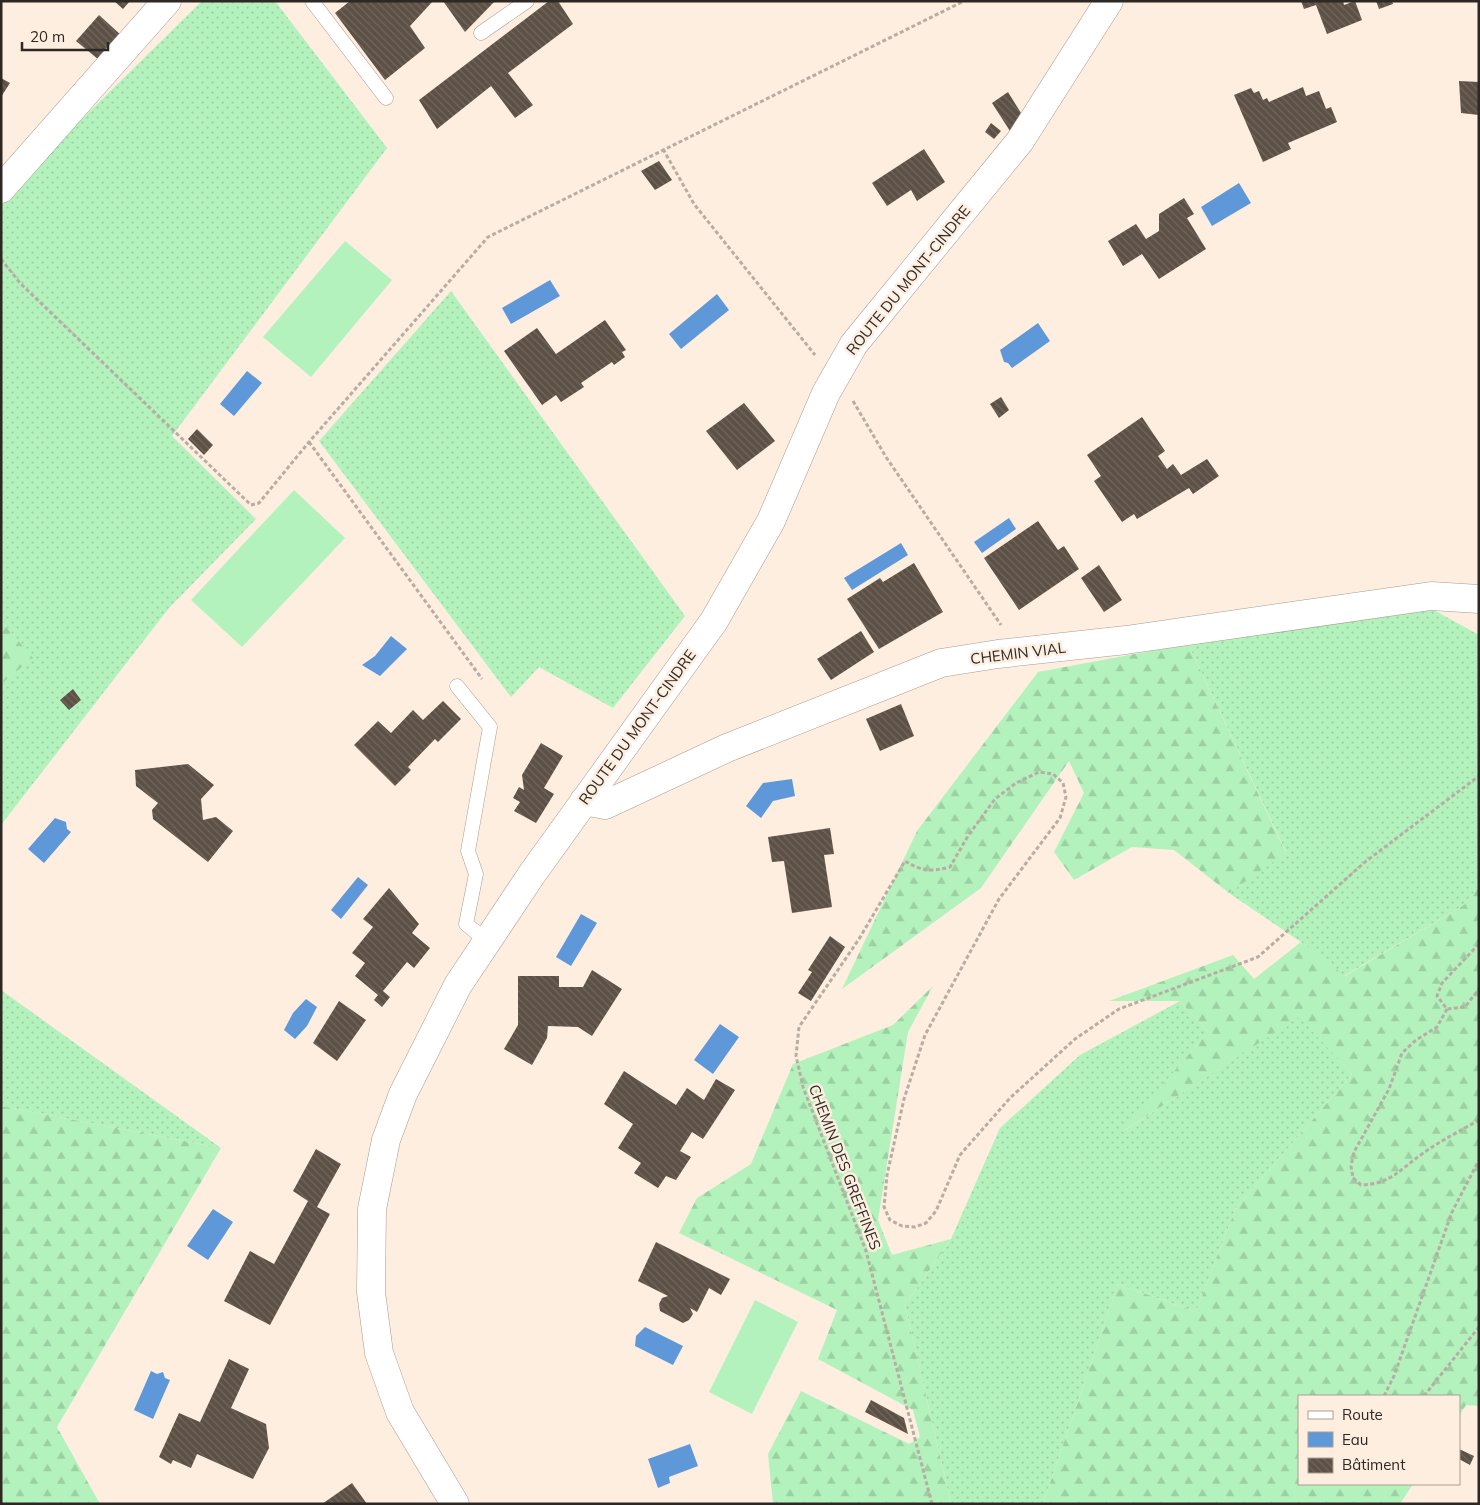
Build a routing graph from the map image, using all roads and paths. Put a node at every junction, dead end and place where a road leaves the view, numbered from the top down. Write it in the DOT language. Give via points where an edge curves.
graph roads {
  1 [pos="167,1"];
  2 [pos="312,1"];
  3 [pos="527,1"];
  4 [pos="964,1"];
  5 [pos="1109,1"];
  6 [pos="481,33"];
  7 [pos="386,98"];
  8 [pos="1,189"];
  9 [pos="1,259"];
  10 [pos="309,442"];
  11 [pos="1479,599"];
  12 [pos="483,680"];
  13 [pos="457,686"];
  14 [pos="1479,776"];
  15 [pos="584,801"];
  16 [pos="487,941"];
  17 [pos="1479,944"];
  18 [pos="1479,989"];
  19 [pos="1447,1009"];
  20 [pos="1479,1120"];
  21 [pos="1479,1160"];
  22 [pos="1479,1328"];
  23 [pos="1384,1395"];
  24 [pos="1425,1395"];
  25 [pos="455,1504"];
  26 [pos="932,1504"];
  1 -- 8 [label="street"];
  2 -- 7 [label="lane"];
  3 -- 6 [label="lane"];
  4 -- 10 [label="path" via="488,237"];
  5 -- 15 [label="street, ROUTE DU MONT-CINDRE" via="1020,141 854,344 826,393 771,521 714,621"];
  9 -- 10 [label="path" via="20,283 251,504 259,503"];
  10 -- 12 [label="path"];
  11 -- 15 [label="street, CHEMIN VIAL" via="1431,596 941,663 727,748 605,804"];
  13 -- 16 [label="lane" via="490,727 468,850 476,874 466,924"];
  14 -- 26 [label="path, CHEMIN DES GREFFINES" via="1365,862 1258,957 1119,1009 1075,1039 1010,1098 960,1155 936,1211 926,1223 915,1227 902,1226 890,1220 884,1207 887,1175 904,1099 925,1035 999,899 1060,818 1066,797 1063,783 1053,774 1039,772 1016,782 995,799 950,867 934,872 918,869 905,861 859,939 800,1027 796,1056 803,1088 866,1252"];
  15 -- 16 [label="street, ROUTE DU MONT-CINDRE"];
  16 -- 25 [label="street, ROUTE DU MONT-CINDRE" via="458,986 403,1094 386,1140 372,1209 371,1292 379,1353 400,1412"];
  17 -- 19 [label="path" via="1442,983 1436,996"];
  18 -- 19 [label="path" via="1465,1007"];
  19 -- 20 [label="path" via="1437,1028 1402,1053 1389,1090 1354,1152 1351,1166 1354,1178 1361,1185 1393,1178 1422,1154"];
  21 -- 23 [label="path" via="1452,1212"];
  22 -- 24 [label="path"];
}
